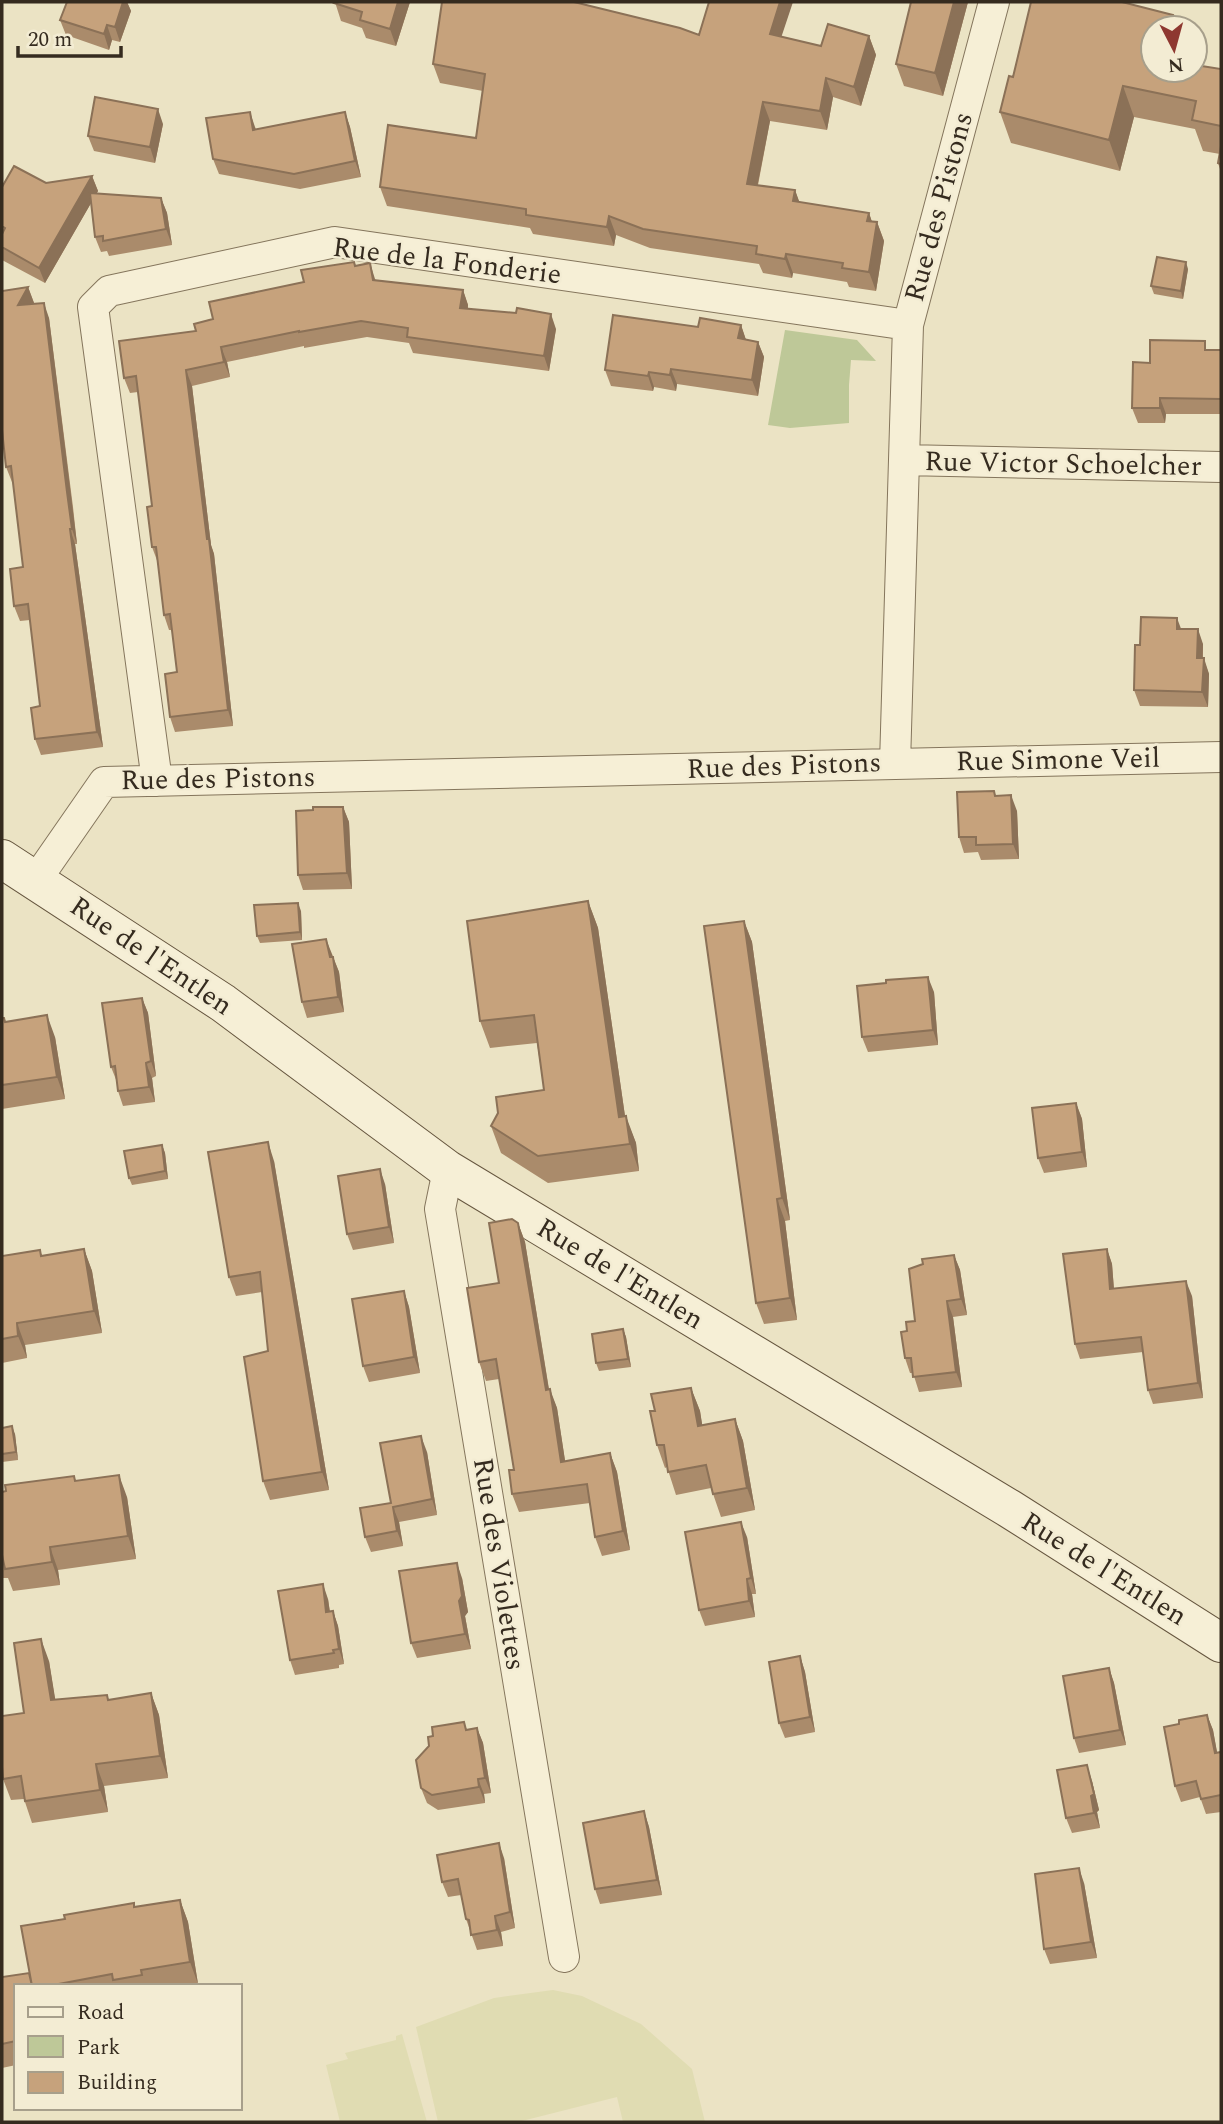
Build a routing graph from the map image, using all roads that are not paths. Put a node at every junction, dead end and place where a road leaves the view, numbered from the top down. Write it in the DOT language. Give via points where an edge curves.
graph roads {
  1 [pos="994,2"];
  2 [pos="908,325"];
  3 [pos="904,460"];
  4 [pos="1221,467"];
  5 [pos="1221,757"];
  6 [pos="895,764"];
  7 [pos="157,781"];
  8 [pos="2,859"];
  9 [pos="36,880"];
  10 [pos="448,1170"];
  11 [pos="1221,1643"];
  12 [pos="564,1957"];
  1 -- 2 [label="street, Rue des Pistons"];
  2 -- 3 [label="street, Rue des Pistons"];
  2 -- 7 [label="street, Rue de la Fonderie" via="335,242 109,291 93,307"];
  3 -- 4 [label="street, Rue Victor Schoelcher"];
  3 -- 6 [label="street, Rue des Pistons"];
  5 -- 6 [label="street, Rue Simone Veil"];
  6 -- 7 [label="street, Rue des Pistons"];
  7 -- 9 [label="street, Rue des Pistons" via="104,782"];
  8 -- 9 [label="street, Rue de l'Entlen"];
  9 -- 10 [label="street, Rue de l'Entlen" via="223,1003"];
  10 -- 11 [label="street, Rue de l'Entlen"];
  10 -- 12 [label="street, Rue des Violettes" via="440,1209"];
}
